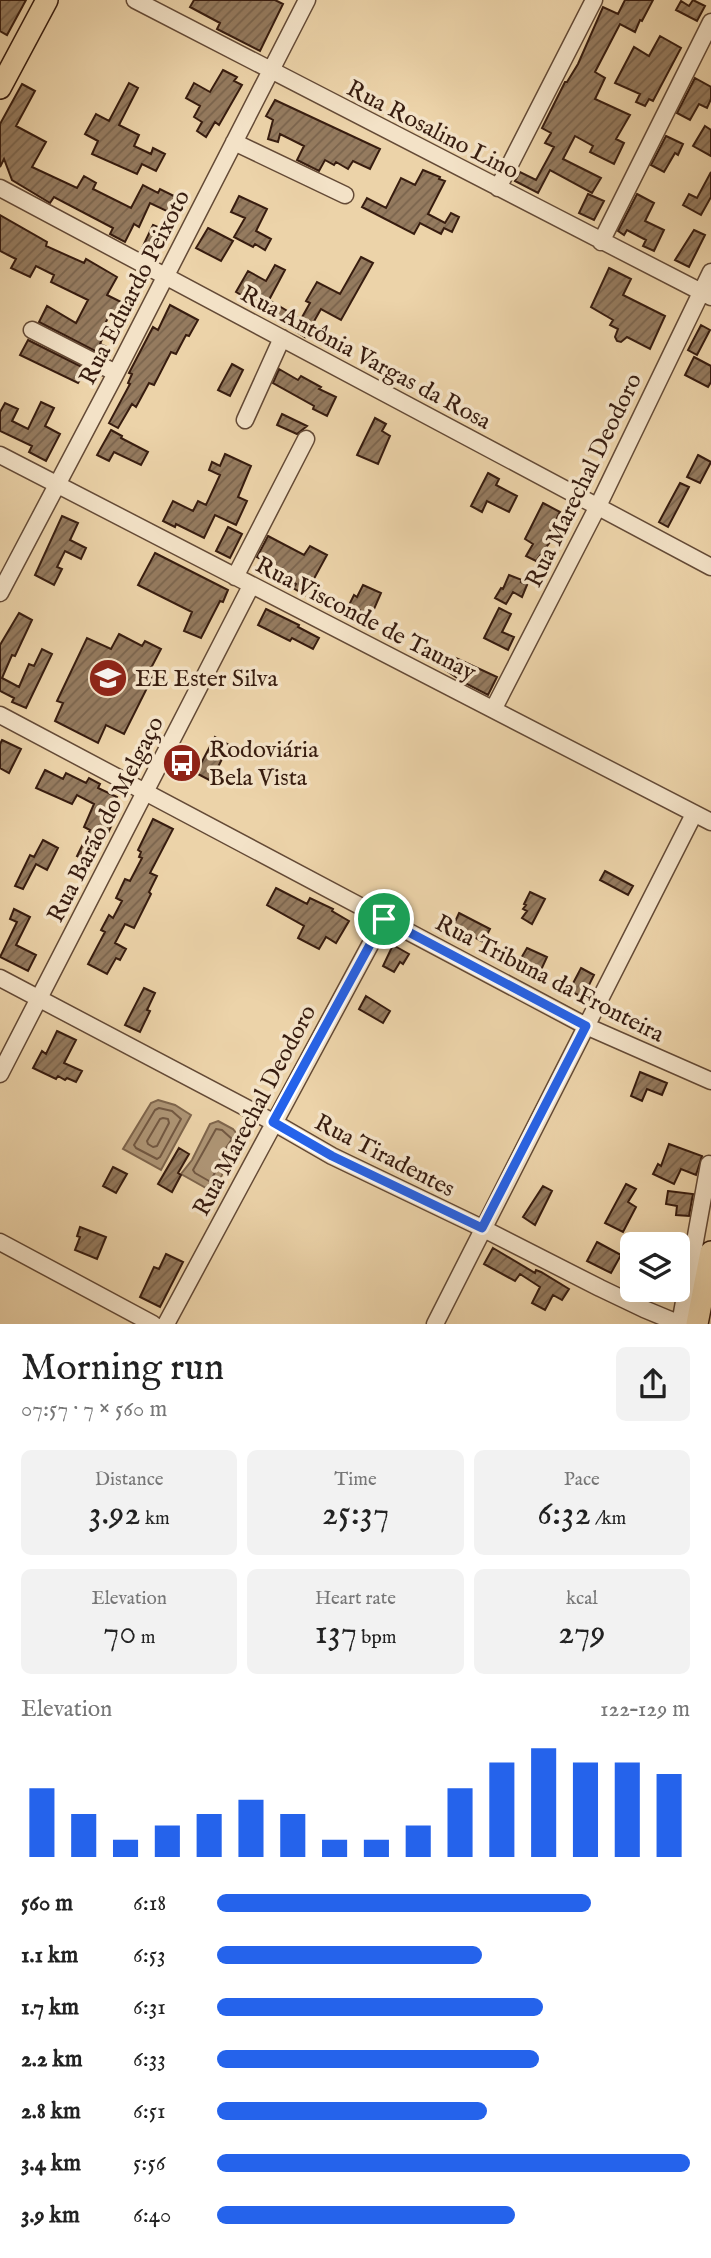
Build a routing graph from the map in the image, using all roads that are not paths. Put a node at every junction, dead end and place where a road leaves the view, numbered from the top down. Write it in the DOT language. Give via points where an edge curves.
graph roads {
  1 [pos="47,0"];
  2 [pos="135,0"];
  3 [pos="307,0"];
  4 [pos="594,0"];
  5 [pos="711,22"];
  6 [pos="271,71"];
  7 [pos="0,88"];
  8 [pos="234,142"];
  9 [pos="0,188"];
  10 [pos="498,188"];
  11 [pos="345,195"];
  12 [pos="601,242"];
  13 [pos="711,272"];
  14 [pos="164,277"];
  15 [pos="706,294"];
  16 [pos="32,330"];
  17 [pos="282,338"];
  18 [pos="116,373"];
  19 [pos="244,420"];
  20 [pos="306,439"];
  21 [pos="0,456"];
  22 [pos="57,485"];
  23 [pos="598,506"];
  24 [pos="711,567"];
  25 [pos="235,577"];
  26 [pos="251,586"];
  27 [pos="0,593"];
  28 [pos="494,708"];
  29 [pos="0,715"];
  30 [pos="144,791"];
  31 [pos="694,814"];
  32 [pos="711,822"];
  33 [pos="384,919"];
  34 [pos="0,978"];
  35 [pos="39,998"];
  36 [pos="586,1026"];
  37 [pos="0,1074"];
  38 [pos="711,1081"];
  39 [pos="273,1122"];
  40 [pos="709,1164"];
  41 [pos="482,1228"];
  42 [pos="0,1242"];
  43 [pos="711,1252"];
  44 [pos="708,1279"];
  45 [pos="680,1323"];
  46 [pos="153,1324"];
  47 [pos="166,1324"];
  48 [pos="435,1324"];
  49 [pos="697,1324"];
  1 -- 7 [label="main road"];
  2 -- 6 [label="street, Rua Rosalino Lino"];
  3 -- 6 [label="street, Rua Eduardo Peixoto"];
  4 -- 10 [label="street"];
  5 -- 12 [label="street"];
  6 -- 8 [label="street, Rua Eduardo Peixoto"];
  6 -- 10 [label="street, Rua Rosalino Lino"];
  8 -- 11 [label="street"];
  8 -- 14 [label="street, Rua Eduardo Peixoto"];
  9 -- 14 [label="street, Rua Antônia Vargas da Rosa"];
  10 -- 12 [label="street, Rua Rosalino Lino"];
  12 -- 15 [label="street, Rua Rosalino Lino"];
  13 -- 15 [label="street, Rua Marechal Deodoro"];
  14 -- 17 [label="street, Rua Antônia Vargas da Rosa"];
  14 -- 18 [label="street, Rua Eduardo Peixoto"];
  15 -- 23 [label="street, Rua Marechal Deodoro"];
  16 -- 18 [label="street"];
  17 -- 19 [label="street"];
  17 -- 23 [label="street, Rua Antônia Vargas da Rosa"];
  18 -- 22 [label="street, Rua Eduardo Peixoto"];
  20 -- 25 [label="street"];
  21 -- 22 [label="street, Rua Visconde de Taunay"];
  22 -- 25 [label="street, Rua Visconde de Taunay"];
  22 -- 27 [label="street, Rua Eduardo Peixoto"];
  23 -- 24 [label="street, Rua Antônia Vargas da Rosa"];
  23 -- 28 [label="street, Rua Marechal Deodoro"];
  25 -- 26 [label="street, Rua Visconde de Taunay"];
  26 -- 28 [label="street, Rua Visconde de Taunay"];
  26 -- 30 [label="street, Rua Barão do Melgaço"];
  28 -- 31 [label="street, Rua Visconde de Taunay"];
  29 -- 30 [label="street, Rua Tribuna da Fronteira"];
  30 -- 33 [label="street, Rua Tribuna da Fronteira"];
  30 -- 35 [label="street, Rua Barão do Melgaço"];
  31 -- 32 [label="street, Rua Visconde de Taunay"];
  31 -- 36 [label="street"];
  33 -- 36 [label="street, Rua Tribuna da Fronteira"];
  33 -- 39 [label="street, Rua Marechal Deodoro"];
  34 -- 35 [label="street, Rua Tiradentes"];
  35 -- 37 [label="street, Rua Barão do Melgaço"];
  35 -- 39 [label="street, Rua Tiradentes"];
  36 -- 38 [label="street, Rua Tribuna da Fronteira"];
  36 -- 41 [label="street"];
  39 -- 41 [label="street, Rua Tiradentes" via="332,1156"];
  39 -- 47 [label="street, Rua Marechal Deodoro"];
  40 -- 45 [label="street"];
  41 -- 45 [label="street, Rua Tiradentes" via="600,1289"];
  41 -- 48 [label="street"];
  42 -- 46 [label="street"];
  43 -- 44 [label="main road"];
  44 -- 49 [label="main road"];
}
